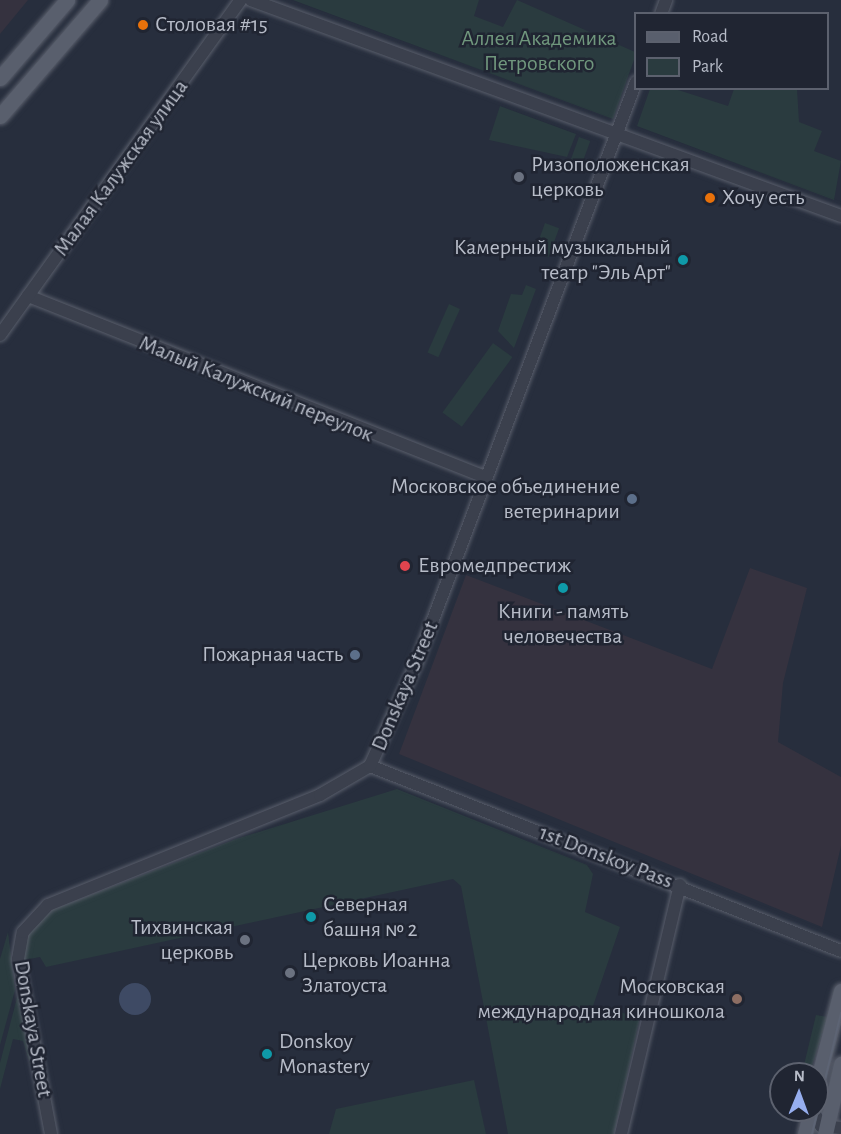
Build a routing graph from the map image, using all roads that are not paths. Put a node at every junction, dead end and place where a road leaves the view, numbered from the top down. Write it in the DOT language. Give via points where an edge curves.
graph roads {
  1 [pos="67,0"];
  2 [pos="100,0"];
  3 [pos="241,0"];
  4 [pos="251,0"];
  5 [pos="0,78"];
  6 [pos="634,87"];
  7 [pos="0,116"];
  8 [pos="615,136"];
  9 [pos="841,216"];
  10 [pos="28,296"];
  11 [pos="0,334"];
  12 [pos="486,477"];
  13 [pos="370,766"];
  14 [pos="680,885"];
  15 [pos="841,943"];
  16 [pos="828,946"];
  17 [pos="841,951"];
  18 [pos="841,991"];
  19 [pos="822,1062"];
  20 [pos="841,1064"];
  21 [pos="817,1122"];
  22 [pos="831,1130"];
  23 [pos="51,1134"];
  24 [pos="621,1134"];
  1 -- 5 [label="main road"];
  2 -- 7 [label="main road"];
  3 -- 10 [label="street, Малая Калужская улица"];
  4 -- 8 [label="street"];
  6 -- 8 [label="street, Donskaya Street"];
  8 -- 9 [label="street"];
  8 -- 12 [label="street, Donskaya Street"];
  10 -- 11 [label="street, Малая Калужская улица"];
  10 -- 12 [label="street, Малый Калужский переулок"];
  12 -- 13 [label="street, Donskaya Street" via="388,736"];
  13 -- 14 [label="street, 1st Donskoy Pass"];
  13 -- 23 [label="street, Donskaya Street" via="320,795 34,916 20,938 18,959"];
  14 -- 16 [label="street, 1st Donskoy Pass"];
  14 -- 24 [label="street"];
  15 -- 16 [label="street"];
  16 -- 17 [label="street, 1st Donskoy Pass"];
  18 -- 19 [label="main road"];
  20 -- 22 [label="main road"];
  21 -- 22 [label="street"];
}
